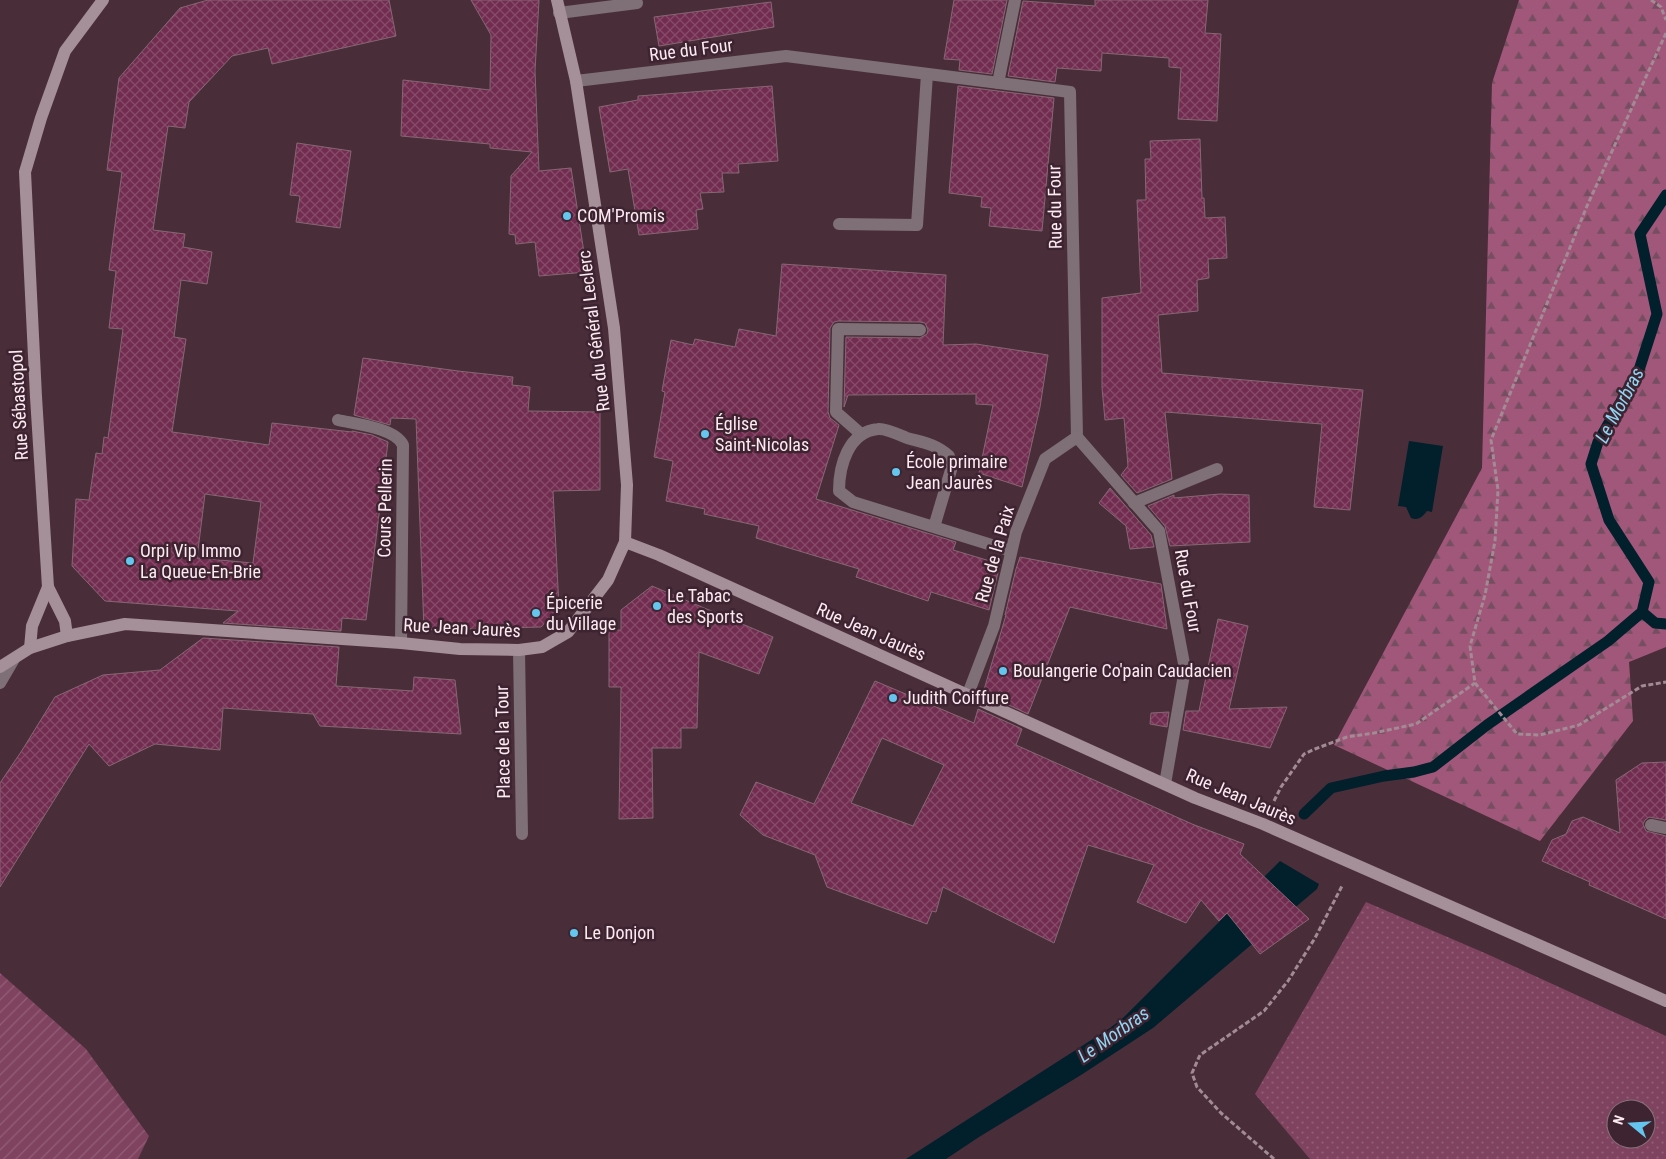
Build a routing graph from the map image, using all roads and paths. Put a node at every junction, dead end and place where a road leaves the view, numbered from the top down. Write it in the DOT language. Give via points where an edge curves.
graph roads {
  1 [pos="103,0"];
  2 [pos="1015,0"];
  3 [pos="1651,0"];
  4 [pos="637,3"];
  5 [pos="558,6"];
  6 [pos="1666,20"];
  7 [pos="1666,33"];
  8 [pos="927,74"];
  9 [pos="576,81"];
  10 [pos="998,83"];
  11 [pos="839,224"];
  12 [pos="920,330"];
  13 [pos="338,420"];
  14 [pos="861,434"];
  15 [pos="1077,437"];
  16 [pos="1217,469"];
  17 [pos="1134,503"];
  18 [pos="934,527"];
  19 [pos="625,542"];
  20 [pos="1012,551"];
  21 [pos="48,587"];
  22 [pos="67,636"];
  23 [pos="401,643"];
  24 [pos="30,648"];
  25 [pos="519,650"];
  26 [pos="14,659"];
  27 [pos="0,667"];
  28 [pos="1666,682"];
  29 [pos="0,683"];
  30 [pos="1475,683"];
  31 [pos="968,694"];
  32 [pos="1165,784"];
  33 [pos="1281,787"];
  34 [pos="1651,825"];
  35 [pos="1666,828"];
  36 [pos="522,834"];
  37 [pos="1353,863"];
  38 [pos="1666,1001"];
  39 [pos="1274,1159"];
  1 -- 21 [label="main road, Rue Sébastopol" via="65,52 40,118 25,172"];
  2 -- 10 [label="street"];
  3 -- 6 [label="path" via="1661,7"];
  4 -- 5 [label="street"];
  5 -- 9 [label="main road, Rue du Général Leclerc"];
  7 -- 30 [label="path" via="1587,206 1492,440 1498,490 1495,541 1485,595 1470,646"];
  8 -- 9 [label="street, Rue du Four" via="786,56"];
  8 -- 10 [label="street, Rue du Four"];
  8 -- 11 [label="street" via="917,225"];
  9 -- 19 [label="main road, Rue du Général Leclerc" via="614,328 627,484"];
  10 -- 15 [label="street, Rue du Four" via="1070,92"];
  12 -- 14 [label="street" via="838,329 836,412"];
  13 -- 23 [label="street, Cours Pellerin" via="386,431 401,440 403,445"];
  14 -- 18 [label="street" via="850,444 839,477 839,492 853,502"];
  14 -- 18 [label="street" via="879,429 938,447 949,456 951,470"];
  15 -- 17 [label="street, Rue du Four"];
  15 -- 20 [label="street, Rue de la Paix" via="1045,459 1016,532"];
  16 -- 17 [label="street"];
  17 -- 32 [label="street, Rue du Four" via="1159,531 1185,669"];
  18 -- 20 [label="street"];
  19 -- 25 [label="main road, Rue Jean Jaurès" via="608,580 568,632 542,647"];
  19 -- 31 [label="main road, Rue Jean Jaurès"];
  20 -- 31 [label="street, Rue de la Paix" via="994,626"];
  21 -- 22 [label="main road, Rue Sébastopol" via="65,621"];
  21 -- 24 [label="main road, Rue Sébastopol" via="32,626"];
  22 -- 23 [label="main road, Rue Jean Jaurès" via="125,624"];
  22 -- 24 [label="main road, Rue Jean Jaurès"];
  23 -- 25 [label="main road, Rue Jean Jaurès"];
  24 -- 26 [label="main road, Rue Jean Jaurès"];
  25 -- 36 [label="street, Place de la Tour"];
  26 -- 27 [label="main road, Rue Jean Jaurès"];
  26 -- 29 [label="street"];
  28 -- 30 [label="path" via="1642,686 1579,725 1540,735 1517,734"];
  30 -- 33 [label="path" via="1416,724 1347,737 1315,748 1304,754"];
  31 -- 32 [label="main road, Rue Jean Jaurès"];
  32 -- 37 [label="main road, Rue Jean Jaurès"];
  34 -- 35 [label="street"];
  37 -- 38 [label="main road, Rue Jean Jaurès"];
  37 -- 39 [label="path" via="1288,981 1264,1011 1200,1055 1192,1073 1197,1088"];
}
